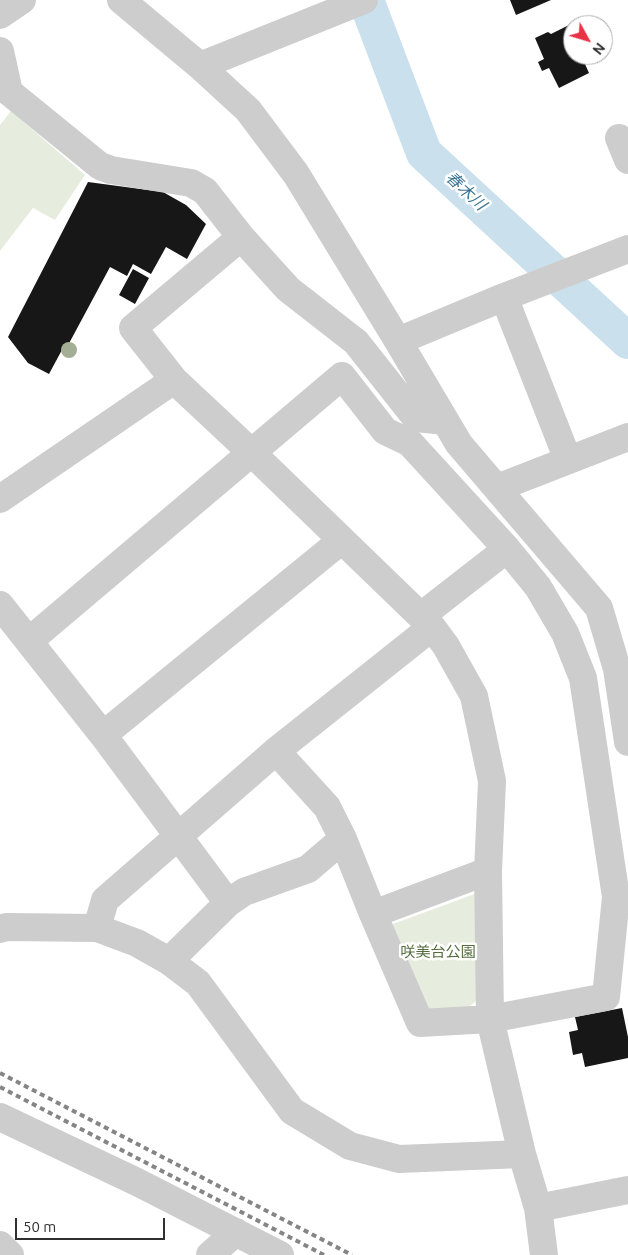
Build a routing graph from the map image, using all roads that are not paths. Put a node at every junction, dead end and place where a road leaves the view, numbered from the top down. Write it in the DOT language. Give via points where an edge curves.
graph roads {
  1 [pos="22,0"];
  2 [pos="121,0"];
  3 [pos="359,2"];
  4 [pos="0,15"];
  5 [pos="0,51"];
  6 [pos="200,66"];
  7 [pos="241,237"];
  8 [pos="628,249"];
  9 [pos="504,297"];
  10 [pos="398,341"];
  11 [pos="174,380"];
  12 [pos="445,421"];
  13 [pos="628,437"];
  14 [pos="252,453"];
  15 [pos="568,460"];
  16 [pos="497,488"];
  17 [pos="0,499"];
  18 [pos="342,540"];
  19 [pos="507,549"];
  20 [pos="0,605"];
  21 [pos="426,621"];
  22 [pos="29,641"];
  23 [pos="103,735"];
  24 [pos="628,742"];
  25 [pos="276,751"];
  26 [pos="179,836"];
  27 [pos="343,839"];
  28 [pos="488,871"];
  29 [pos="228,903"];
  30 [pos="373,914"];
  31 [pos="2,924"];
  32 [pos="98,928"];
  33 [pos="169,961"];
  34 [pos="490,1019"];
  35 [pos="0,1117"];
  36 [pos="522,1154"];
  37 [pos="628,1190"];
  38 [pos="538,1208"];
  39 [pos="236,1232"];
  40 [pos="0,1245"];
  41 [pos="10,1255"];
  42 [pos="210,1255"];
  43 [pos="280,1255"];
  44 [pos="544,1255"];
  1 -- 4 [label="street"];
  2 -- 6 [label="street"];
  3 -- 6 [label="street"];
  5 -- 7 [label="street" via="10,92 100,166 191,183 205,191"];
  6 -- 10 [label="street" via="248,110 296,174"];
  7 -- 11 [label="street" via="133,328"];
  7 -- 12 [label="street" via="288,289 356,342 416,418"];
  8 -- 9 [label="street"];
  9 -- 10 [label="street"];
  9 -- 15 [label="street"];
  10 -- 12 [label="street"];
  11 -- 14 [label="street"];
  11 -- 17 [label="street"];
  12 -- 16 [label="street" via="459,444"];
  13 -- 15 [label="street"];
  14 -- 18 [label="street"];
  14 -- 19 [label="street" via="342,376 385,431 410,443"];
  14 -- 22 [label="street"];
  15 -- 16 [label="street"];
  16 -- 24 [label="street" via="599,608 617,669"];
  18 -- 21 [label="street"];
  18 -- 23 [label="street"];
  19 -- 21 [label="street"];
  19 -- 34 [label="street" via="538,586 561,625 583,678 616,897 606,997"];
  20 -- 22 [label="street"];
  21 -- 25 [label="street"];
  21 -- 28 [label="street" via="446,646 474,696 492,781"];
  22 -- 23 [label="street"];
  23 -- 26 [label="street"];
  25 -- 26 [label="street"];
  25 -- 27 [label="street" via="327,807"];
  26 -- 29 [label="street"];
  26 -- 32 [label="street" via="105,900"];
  27 -- 29 [label="street" via="308,869 244,892"];
  27 -- 30 [label="street"];
  28 -- 30 [label="street"];
  28 -- 34 [label="street"];
  29 -- 33 [label="street"];
  30 -- 34 [label="street" via="420,1023"];
  31 -- 32 [label="street"];
  32 -- 33 [label="street" via="137,943"];
  33 -- 36 [label="street" via="198,983 292,1111 350,1146 399,1159"];
  34 -- 36 [label="street"];
  35 -- 39 [label="street"];
  36 -- 38 [label="street"];
  37 -- 38 [label="street"];
  38 -- 44 [label="street"];
  39 -- 42 [label="street"];
  39 -- 43 [label="street"];
  40 -- 41 [label="street"];
}
